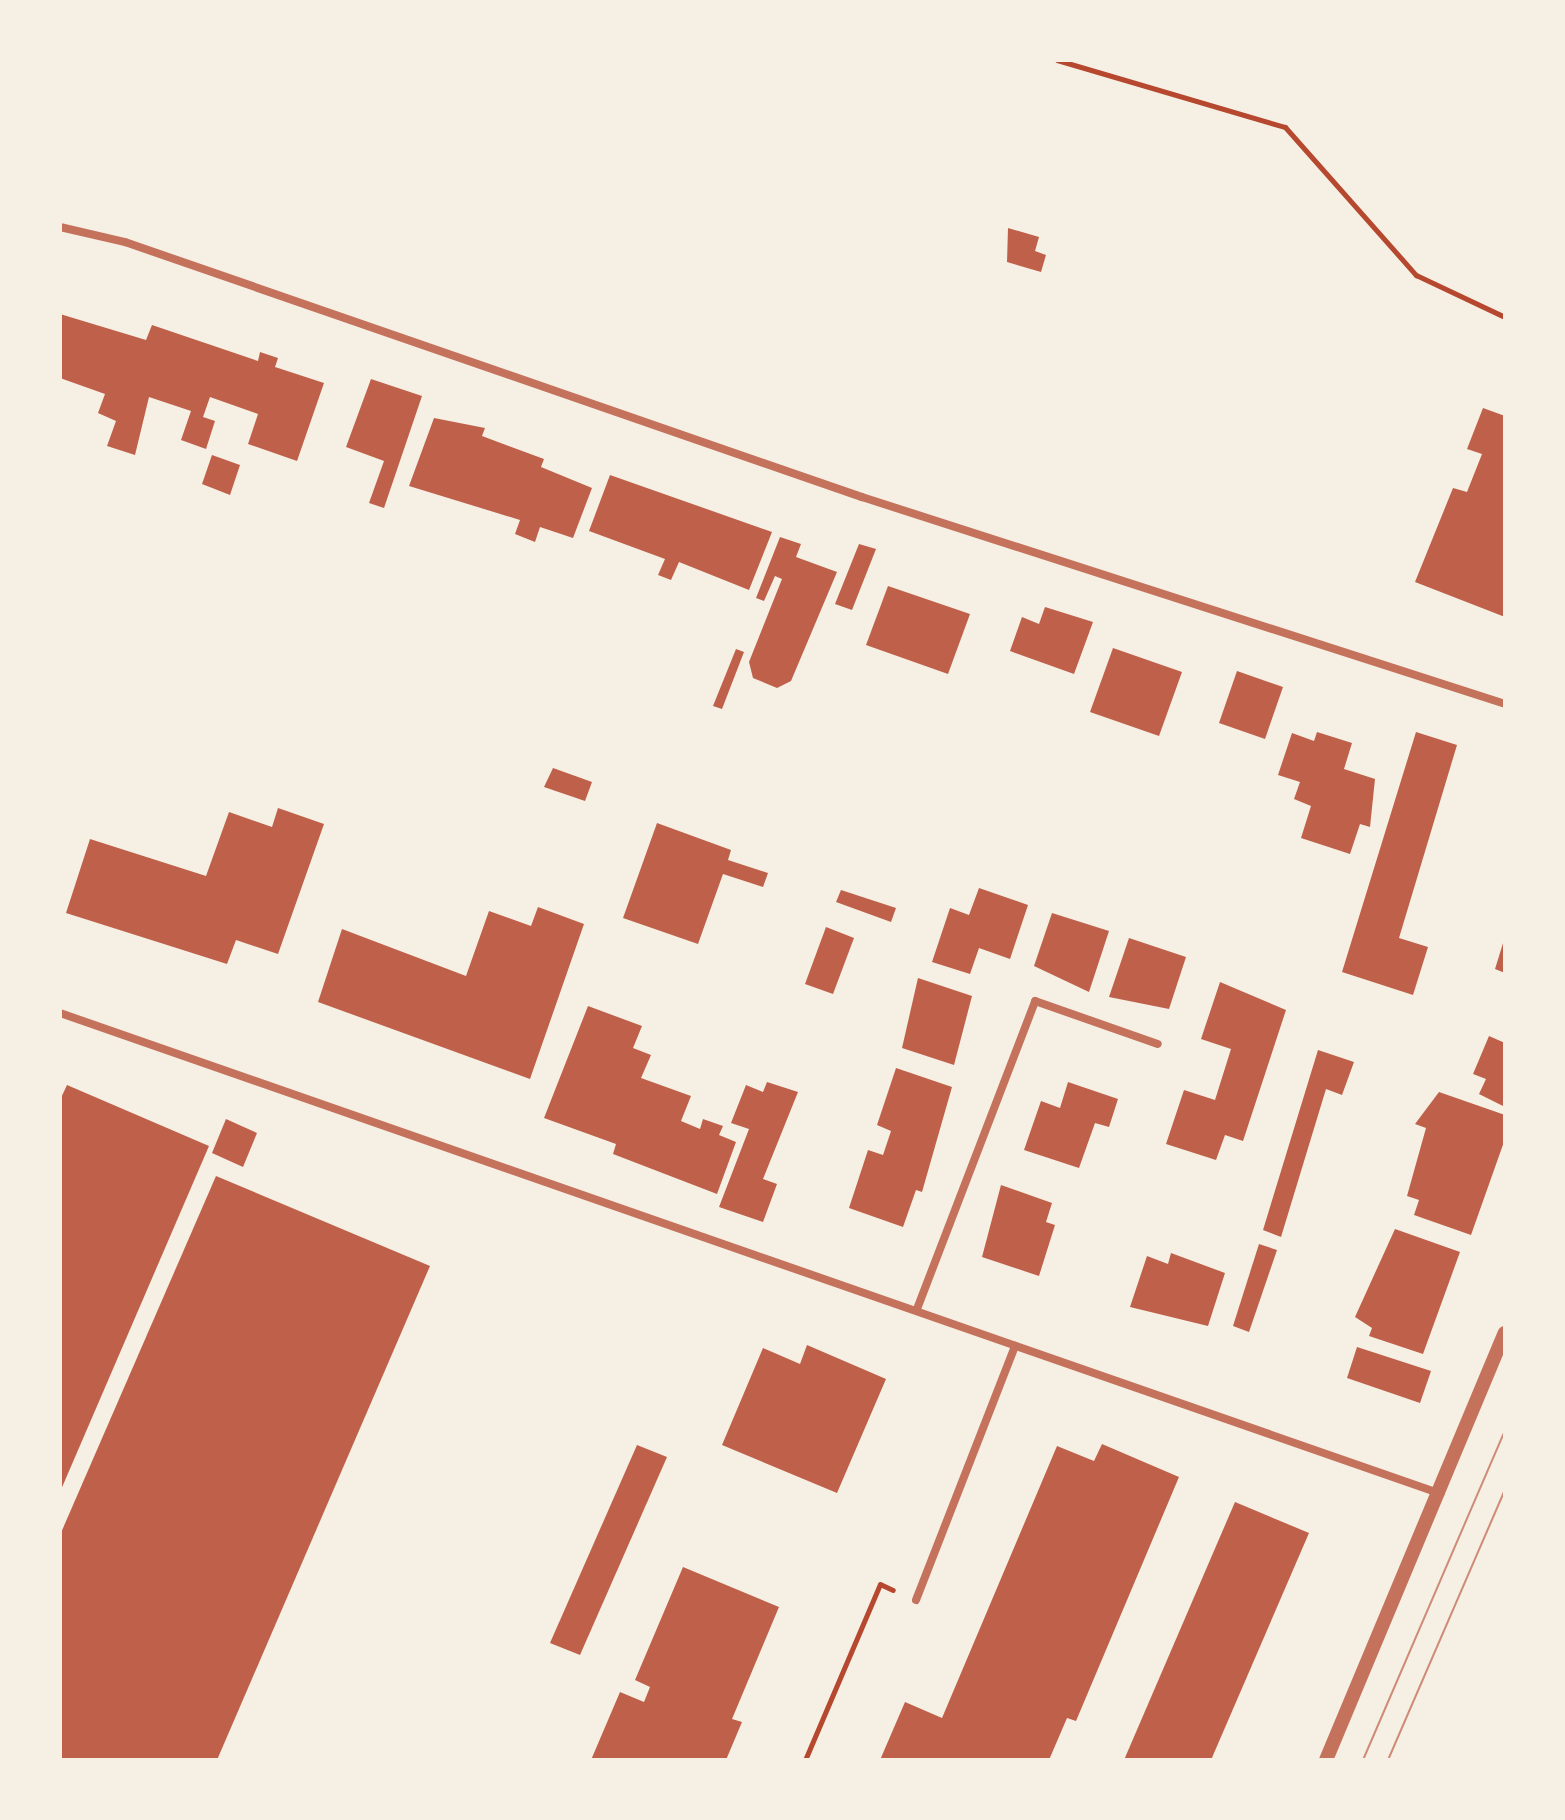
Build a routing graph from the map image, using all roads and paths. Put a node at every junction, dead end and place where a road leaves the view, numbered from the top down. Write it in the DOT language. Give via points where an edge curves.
graph roads {
  1 [pos="1057,60"];
  2 [pos="60,227"];
  3 [pos="1505,317"];
  4 [pos="1505,704"];
  5 [pos="60,1013"];
  6 [pos="1158,1044"];
  7 [pos="917,1309"];
  8 [pos="1505,1333"];
  9 [pos="1015,1346"];
  10 [pos="1442,1494"];
  11 [pos="916,1600"];
  12 [pos="805,1760"];
  13 [pos="1326,1760"];
  1 -- 3 [label="path" via="1285,127 1416,275"];
  2 -- 4 [label="street" via="166,255 862,497"];
  5 -- 7 [label="street" via="585,1200"];
  6 -- 7 [label="street" via="1035,1001"];
  7 -- 9 [label="street"];
  8 -- 10 [label="street"];
  9 -- 10 [label="street"];
  9 -- 11 [label="street"];
  10 -- 13 [label="street"];
  11 -- 12 [label="path" via="880,1584"];
}
